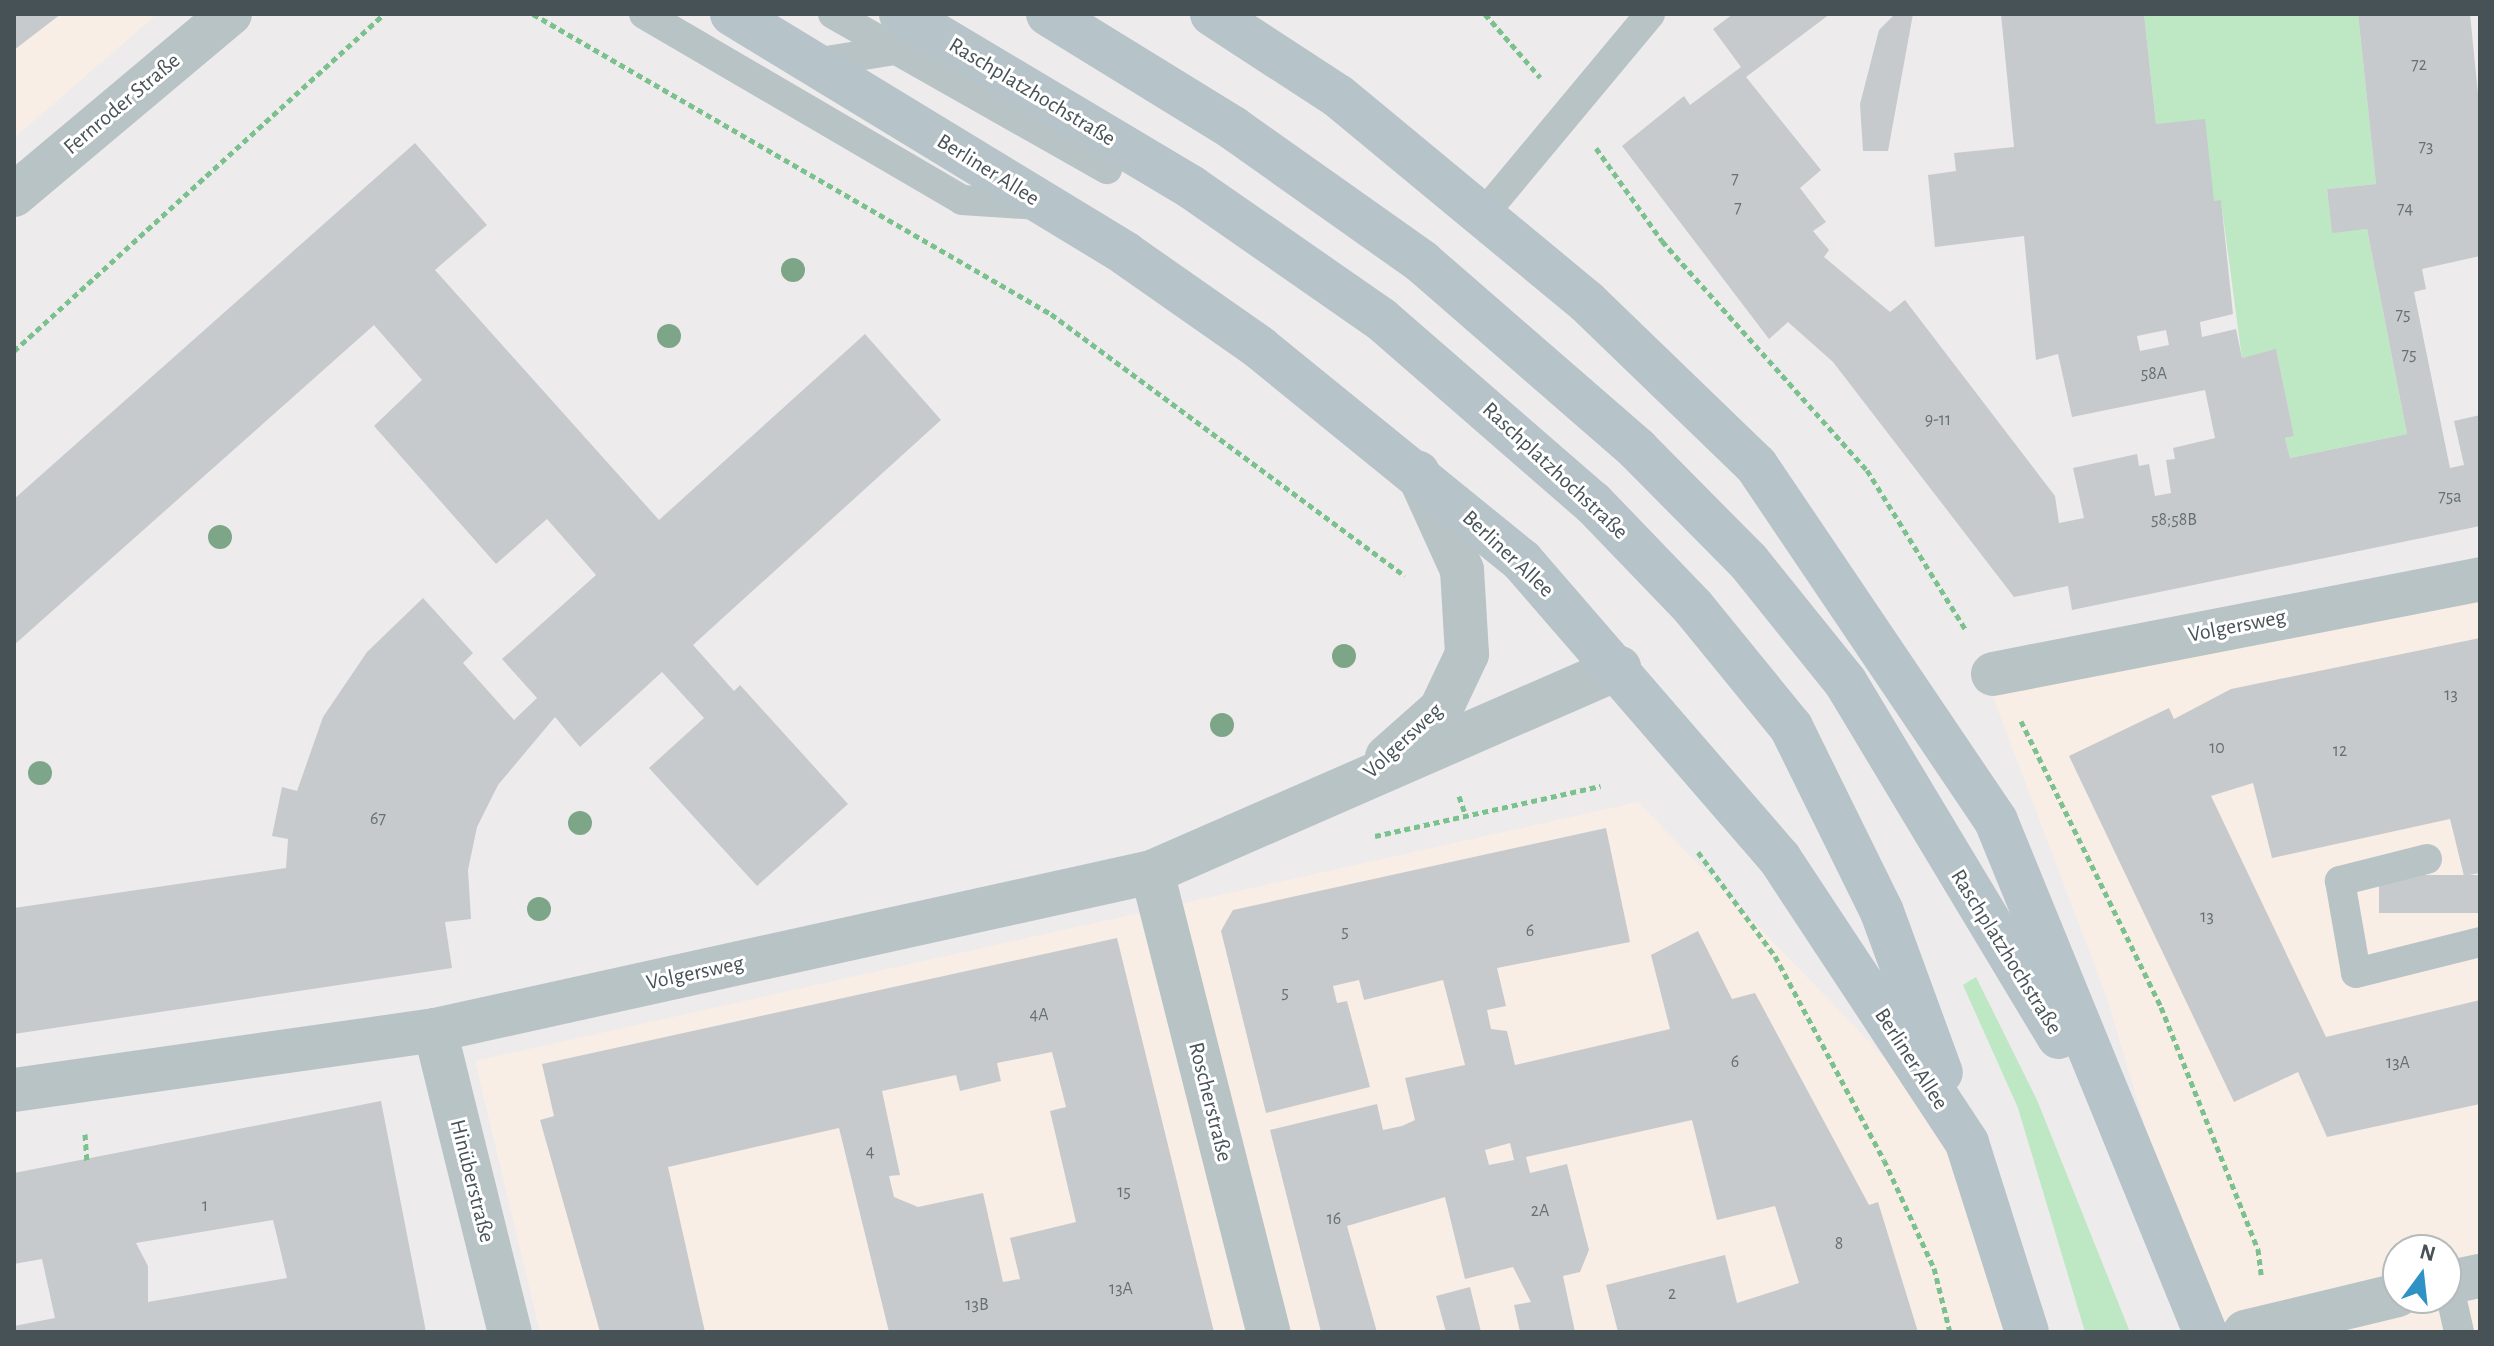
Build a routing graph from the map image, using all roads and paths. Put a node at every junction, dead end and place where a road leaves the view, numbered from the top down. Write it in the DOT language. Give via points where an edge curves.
graph roads {
  1 [pos="230,14"];
  2 [pos="384,14"];
  3 [pos="533,14"];
  4 [pos="644,14"];
  5 [pos="732,14"];
  6 [pos="833,14"];
  7 [pos="1048,14"];
  8 [pos="1212,14"];
  9 [pos="1650,14"];
  10 [pos="898,32"];
  11 [pos="814,63"];
  12 [pos="1107,169"];
  13 [pos="14,195"];
  14 [pos="1045,205"];
  15 [pos="1481,217"];
  16 [pos="14,351"];
  17 [pos="1418,473"];
  18 [pos="2480,579"];
  19 [pos="1469,624"];
  20 [pos="1619,668"];
  21 [pos="1993,674"];
  22 [pos="1357,784"];
  23 [pos="1601,786"];
  24 [pos="1364,839"];
  25 [pos="1690,841"];
  26 [pos="2427,859"];
  27 [pos="1152,872"];
  28 [pos="2480,942"];
  29 [pos="435,1030"];
  30 [pos="14,1090"];
  31 [pos="2116,1129"];
  32 [pos="1967,1143"];
  33 [pos="2382,1299"];
  34 [pos="510,1332"];
  35 [pos="1268,1332"];
  36 [pos="1950,1332"];
  37 [pos="2027,1332"];
  38 [pos="2205,1332"];
  39 [pos="2245,1332"];
  1 -- 13 [label="street, Fernroder Straße"];
  2 -- 16 [label="path"];
  3 -- 19 [label="path" via="1051,314"];
  4 -- 14 [label="lane" via="962,200"];
  5 -- 11 [label="main road, Berliner Allee"];
  6 -- 10 [label="lane"];
  7 -- 31 [label="main road, Raschplatzhochstraße" via="1233,128 1422,262 1517,341 1748,561 1846,683"];
  8 -- 15 [label="main road" via="1338,96"];
  9 -- 15 [label="lane"];
  10 -- 11 [label="lane"];
  10 -- 12 [label="lane"];
  10 -- 32 [label="main road, Raschplatzhochstraße" via="1191,187 1381,319 1593,503 1693,607 1791,727 1882,912"];
  11 -- 14 [label="main road, Berliner Allee"];
  14 -- 17 [label="main road, Berliner Allee" via="1260,348"];
  15 -- 31 [label="main road" via="1587,302 1756,465 1996,821"];
  17 -- 19 [label="street, Volgersweg" via="1462,570"];
  17 -- 20 [label="main road, Berliner Allee" via="1522,561"];
  18 -- 21 [label="street, Volgersweg"];
  19 -- 22 [label="street, Volgersweg" via="1459,684"];
  20 -- 22 [label="street, Volgersweg"];
  20 -- 32 [label="main road, Berliner Allee" via="1780,859"];
  22 -- 27 [label="street, Volgersweg"];
  23 -- 24 [label="path"];
  25 -- 36 [label="path" via="1775,956 1884,1160 1934,1268"];
  26 -- 28 [label="lane" via="2340,881 2356,973"];
  27 -- 29 [label="street, Volgersweg"];
  27 -- 35 [label="street, Roscherstraße"];
  29 -- 30 [label="street, Volgersweg"];
  29 -- 34 [label="street, Hinüberstraße"];
  31 -- 38 [label="main road"];
  32 -- 37 [label="main road, Berliner Allee"];
  33 -- 39 [label="street"];
}
